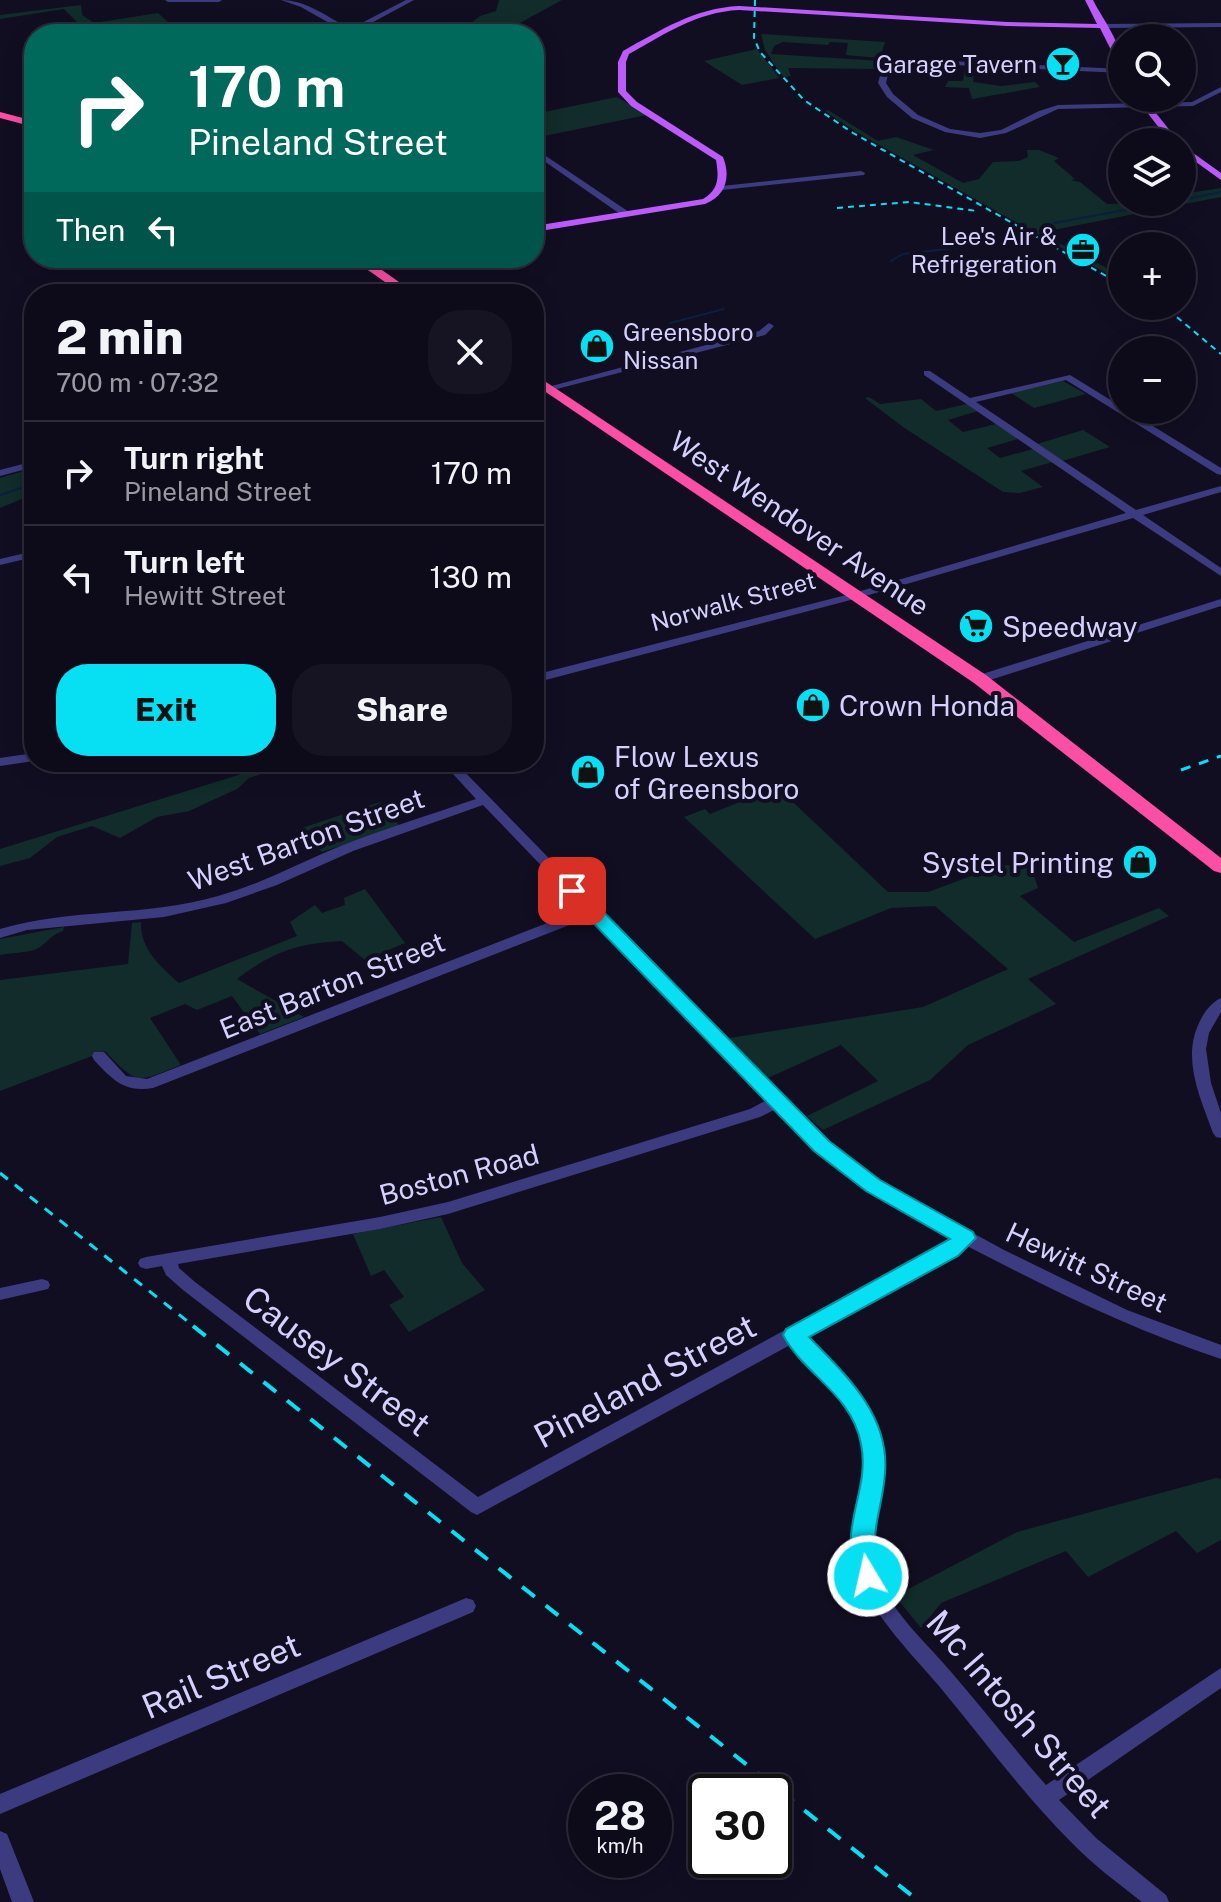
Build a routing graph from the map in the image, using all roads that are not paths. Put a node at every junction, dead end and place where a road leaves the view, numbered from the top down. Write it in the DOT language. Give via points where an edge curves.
graph roads {
  1 [pos="168,0"];
  2 [pos="219,0"];
  3 [pos="284,0"];
  4 [pos="398,0"];
  5 [pos="1089,0"];
  6 [pos="409,1"];
  7 [pos="333,24"];
  8 [pos="365,24"];
  9 [pos="1221,25"];
  10 [pos="1104,26"];
  11 [pos="1108,34"];
  12 [pos="1108,70"];
  13 [pos="1221,89"];
  14 [pos="1196,102"];
  15 [pos="1108,103"];
  16 [pos="0,109"];
  17 [pos="1151,112"];
  18 [pos="0,115"];
  19 [pos="24,115"];
  20 [pos="24,121"];
  21 [pos="1164,128"];
  22 [pos="544,157"];
  23 [pos="1196,158"];
  24 [pos="861,173"];
  25 [pos="1221,177"];
  26 [pos="722,188"];
  27 [pos="626,214"];
  28 [pos="544,226"];
  29 [pos="372,268"];
  30 [pos="396,284"];
  31 [pos="769,326"];
  32 [pos="927,373"];
  33 [pos="544,385"];
  34 [pos="549,388"];
  35 [pos="968,401"];
  36 [pos="24,467"];
  37 [pos="1221,472"];
  38 [pos="0,473"];
  39 [pos="1221,489"];
  40 [pos="1137,515"];
  41 [pos="24,556"];
  42 [pos="0,562"];
  43 [pos="1221,573"];
  44 [pos="858,595"];
  45 [pos="1221,602"];
  46 [pos="544,676"];
  47 [pos="980,679"];
  48 [pos="24,758"];
  49 [pos="0,762"];
  50 [pos="458,772"];
  51 [pos="485,800"];
  52 [pos="1221,867"];
  53 [pos="592,911"];
  54 [pos="0,934"];
  55 [pos="1221,1003"];
  56 [pos="99,1056"];
  57 [pos="776,1102"];
  58 [pos="1221,1133"];
  59 [pos="966,1238"];
  60 [pos="168,1259"];
  61 [pos="146,1263"];
  62 [pos="42,1285"];
  63 [pos="0,1294"];
  64 [pos="794,1335"];
  65 [pos="1221,1352"];
  66 [pos="477,1507"];
  67 [pos="466,1606"];
  68 [pos="1221,1677"];
  69 [pos="1045,1798"];
  70 [pos="0,1804"];
  71 [pos="0,1841"];
  72 [pos="23,1902"];
  73 [pos="1158,1902"];
  1 -- 2 [label="street"];
  3 -- 7 [label="street"];
  4 -- 6 [label="street"];
  5 -- 10 [label="main road"];
  6 -- 8 [label="street"];
  9 -- 10 [label="street"];
  10 -- 11 [label="main road"];
  10 -- 26 [label="main road" via="733,8 695,15 626,53 622,92 713,152 722,165"];
  12 -- 15 [label="street" via="888,60 882,83 893,100 960,134 997,133 1040,112"];
  13 -- 14 [label="street"];
  16 -- 19 [label="highway"];
  17 -- 21 [label="main road"];
  18 -- 20 [label="highway"];
  22 -- 27 [label="street"];
  23 -- 25 [label="main road"];
  24 -- 26 [label="street"];
  26 -- 27 [label="main road" via="705,201"];
  27 -- 28 [label="main road"];
  29 -- 30 [label="highway"];
  31 -- 34 [label="street" via="762,333"];
  32 -- 35 [label="street"];
  33 -- 34 [label="highway, West Wendover Avenue"];
  34 -- 44 [label="highway, West Wendover Avenue"];
  35 -- 37 [label="street" via="1067,377"];
  35 -- 40 [label="street"];
  36 -- 38 [label="street"];
  39 -- 40 [label="street, Norwalk Street"];
  40 -- 43 [label="street"];
  40 -- 44 [label="street, Norwalk Street"];
  41 -- 42 [label="street"];
  44 -- 46 [label="street, Norwalk Street"];
  44 -- 47 [label="highway, West Wendover Avenue"];
  45 -- 47 [label="street"];
  47 -- 52 [label="highway, West Wendover Avenue"];
  48 -- 49 [label="street"];
  50 -- 51 [label="street, Hewitt Street"];
  51 -- 53 [label="street, Hewitt Street"];
  51 -- 54 [label="street, West Barton Street" via="221,900 164,913 26,926"];
  53 -- 56 [label="street, East Barton Street" via="148,1084 121,1080"];
  53 -- 57 [label="street, Hewitt Street"];
  55 -- 58 [label="street" via="1206,1020 1197,1048"];
  57 -- 59 [label="street, Hewitt Street" via="873,1186"];
  57 -- 60 [label="street, Boston Road" via="755,1113 448,1208"];
  59 -- 64 [label="street, Pineland Street"];
  59 -- 65 [label="street, Hewitt Street" via="1148,1327"];
  60 -- 61 [label="street, Boston Road"];
  60 -- 66 [label="street, Causey Street" via="172,1271 189,1286"];
  62 -- 63 [label="street"];
  64 -- 66 [label="street, Pineland Street"];
  64 -- 69 [label="street, Mc Intosh Street" via="861,1411 873,1445 862,1528 863,1558 877,1593"];
  67 -- 70 [label="street, Rail Street"];
  68 -- 69 [label="street"];
  69 -- 73 [label="street, Mc Intosh Street" via="1081,1838"];
  71 -- 72 [label="street"];
}
